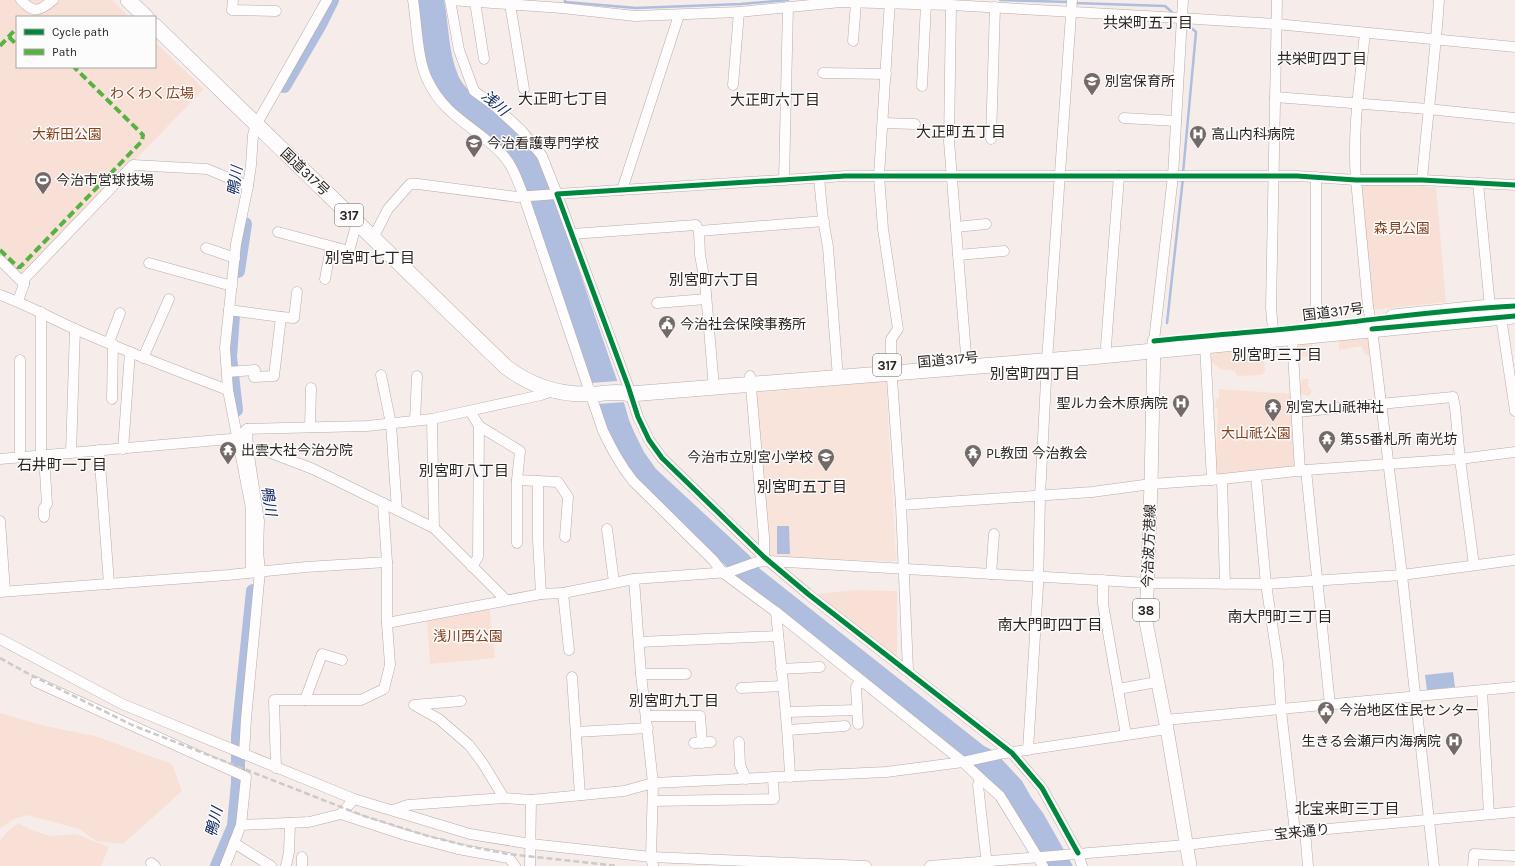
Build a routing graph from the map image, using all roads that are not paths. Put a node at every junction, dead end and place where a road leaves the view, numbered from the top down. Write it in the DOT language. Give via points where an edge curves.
graph roads {
  1 [pos="21,0"];
  2 [pos="53,0"];
  3 [pos="128,0"];
  4 [pos="233,0"];
  5 [pos="327,0"];
  6 [pos="413,0"];
  7 [pos="450,0"];
  8 [pos="1072,0"];
  9 [pos="1183,0"];
  10 [pos="1277,0"];
  11 [pos="1439,0"];
  12 [pos="475,2"];
  13 [pos="856,2"];
  14 [pos="890,2"];
  15 [pos="510,4"];
  16 [pos="562,4"];
  17 [pos="775,4"];
  18 [pos="926,4"];
  19 [pos="951,5"];
  20 [pos="788,7"];
  21 [pos="995,8"];
  22 [pos="276,11"];
  23 [pos="739,12"];
  24 [pos="1072,12"];
  25 [pos="679,15"];
  26 [pos="145,16"];
  27 [pos="1181,18"];
  28 [pos="1276,24"];
  29 [pos="156,27"];
  30 [pos="1365,33"];
  31 [pos="1436,40"];
  32 [pos="853,42"];
  33 [pos="1515,46"];
  34 [pos="484,59"];
  35 [pos="823,73"];
  36 [pos="886,74"];
  37 [pos="733,85"];
  38 [pos="922,86"];
  39 [pos="524,89"];
  40 [pos="1274,97"];
  41 [pos="1357,104"];
  42 [pos="1428,110"];
  43 [pos="1124,118"];
  44 [pos="1515,118"];
  45 [pos="1176,121"];
  46 [pos="883,123"];
  47 [pos="915,124"];
  48 [pos="256,125"];
  49 [pos="991,139"];
  50 [pos="879,176"];
  51 [pos="1119,176"];
  52 [pos="1173,176"];
  53 [pos="952,177"];
  54 [pos="1060,177"];
  55 [pos="1274,177"];
  56 [pos="1316,177"];
  57 [pos="819,178"];
  58 [pos="784,180"];
  59 [pos="1356,180"];
  60 [pos="1422,180"];
  61 [pos="1478,183"];
  62 [pos="1515,185"];
  63 [pos="248,186"];
  64 [pos="622,190"];
  65 [pos="555,194"];
  66 [pos="526,197"];
  67 [pos="824,221"];
  68 [pos="357,222"];
  69 [pos="986,224"];
  70 [pos="956,228"];
  71 [pos="699,231"];
  72 [pos="278,232"];
  73 [pos="572,234"];
  74 [pos="373,238"];
  75 [pos="331,246"];
  76 [pos="206,248"];
  77 [pos="1004,251"];
  78 [pos="958,255"];
  79 [pos="235,258"];
  80 [pos="0,260"];
  81 [pos="149,263"];
  82 [pos="325,279"];
  83 [pos="24,284"];
  84 [pos="232,286"];
  85 [pos="297,292"];
  86 [pos="0,295"];
  87 [pos="169,299"];
  88 [pos="706,299"];
  89 [pos="18,301"];
  90 [pos="657,303"];
  91 [pos="1515,306"];
  92 [pos="1490,307"];
  93 [pos="229,310"];
  94 [pos="41,312"];
  95 [pos="120,313"];
  96 [pos="281,317"];
  97 [pos="1508,317"];
  98 [pos="1371,324"];
  99 [pos="1316,326"];
  100 [pos="75,329"];
  101 [pos="1273,330"];
  102 [pos="1292,337"];
  103 [pos="111,343"];
  104 [pos="1205,345"];
  105 [pos="1106,346"];
  106 [pos="1154,346"];
  107 [pos="130,352"];
  108 [pos="1048,356"];
  109 [pos="143,358"];
  110 [pos="20,360"];
  111 [pos="967,362"];
  112 [pos="892,369"];
  113 [pos="226,372"];
  114 [pos="838,373"];
  115 [pos="381,375"];
  116 [pos="417,376"];
  117 [pos="750,380"];
  118 [pos="714,384"];
  119 [pos="311,388"];
  120 [pos="228,390"];
  121 [pos="552,391"];
  122 [pos="626,391"];
  123 [pos="592,394"];
  124 [pos="112,399"];
  125 [pos="1380,404"];
  126 [pos="470,411"];
  127 [pos="1515,411"];
  128 [pos="1297,412"];
  129 [pos="432,419"];
  130 [pos="415,420"];
  131 [pos="390,424"];
  132 [pos="479,426"];
  133 [pos="310,427"];
  134 [pos="247,429"];
  135 [pos="238,438"];
  136 [pos="123,449"];
  137 [pos="244,449"];
  138 [pos="99,450"];
  139 [pos="1515,452"];
  140 [pos="71,453"];
  141 [pos="43,456"];
  142 [pos="20,457"];
  143 [pos="0,459"];
  144 [pos="1460,459"];
  145 [pos="1388,464"];
  146 [pos="1303,471"];
  147 [pos="1256,476"];
  148 [pos="517,480"];
  149 [pos="1217,480"];
  150 [pos="538,481"];
  151 [pos="1151,484"];
  152 [pos="1040,496"];
  153 [pos="382,503"];
  154 [pos="901,505"];
  155 [pos="397,510"];
  156 [pos="44,517"];
  157 [pos="0,521"];
  158 [pos="434,528"];
  159 [pos="606,529"];
  160 [pos="994,534"];
  161 [pos="565,537"];
  162 [pos="517,544"];
  163 [pos="763,560"];
  164 [pos="1515,560"];
  165 [pos="387,562"];
  166 [pos="1474,566"];
  167 [pos="472,567"];
  168 [pos="904,570"];
  169 [pos="256,571"];
  170 [pos="726,572"];
  171 [pos="991,574"];
  172 [pos="1402,574"];
  173 [pos="1037,576"];
  174 [pos="634,578"];
  175 [pos="1103,580"];
  176 [pos="1316,580"];
  177 [pos="614,582"];
  178 [pos="1148,583"];
  179 [pos="109,584"];
  180 [pos="1225,584"];
  181 [pos="1266,584"];
  182 [pos="3,592"];
  183 [pos="563,593"];
  184 [pos="541,594"];
  185 [pos="506,600"];
  186 [pos="776,612"];
  187 [pos="387,623"];
  188 [pos="778,636"];
  189 [pos="0,639"];
  190 [pos="639,642"];
  191 [pos="569,650"];
  192 [pos="342,660"];
  193 [pos="820,667"];
  194 [pos="781,669"];
  195 [pos="908,670"];
  196 [pos="641,674"];
  197 [pos="686,674"];
  198 [pos="572,676"];
  199 [pos="861,681"];
  200 [pos="36,682"];
  201 [pos="1158,682"];
  202 [pos="782,686"];
  203 [pos="1515,687"];
  204 [pos="740,688"];
  205 [pos="1118,689"];
  206 [pos="1482,691"];
  207 [pos="1416,696"];
  208 [pos="305,700"];
  209 [pos="461,701"];
  210 [pos="1330,705"];
  211 [pos="857,710"];
  212 [pos="1281,710"];
  213 [pos="787,712"];
  214 [pos="646,716"];
  215 [pos="858,724"];
  216 [pos="1166,725"];
  217 [pos="845,726"];
  218 [pos="648,728"];
  219 [pos="788,730"];
  220 [pos="576,732"];
  221 [pos="1126,735"];
  222 [pos="739,742"];
  223 [pos="702,743"];
  224 [pos="1028,750"];
  225 [pos="1012,753"];
  226 [pos="244,754"];
  227 [pos="965,762"];
  228 [pos="276,768"];
  229 [pos="773,777"];
  230 [pos="790,777"];
  231 [pos="980,778"];
  232 [pos="746,779"];
  233 [pos="653,783"];
  234 [pos="580,795"];
  235 [pos="504,798"];
  236 [pos="354,799"];
  237 [pos="531,800"];
  238 [pos="653,801"];
  239 [pos="393,810"];
  240 [pos="1515,812"];
  241 [pos="341,814"];
  242 [pos="1489,814"];
  243 [pos="1429,820"];
  244 [pos="290,823"];
  245 [pos="241,825"];
  246 [pos="1300,832"];
  247 [pos="234,843"];
  248 [pos="531,844"];
  249 [pos="1186,845"];
  250 [pos="1078,853"];
  251 [pos="1515,856"];
  252 [pos="1040,860"];
  253 [pos="652,862"];
  254 [pos="987,864"];
  255 [pos="225,866"];
  256 [pos="271,866"];
  257 [pos="286,866"];
  258 [pos="515,866"];
  259 [pos="530,866"];
  260 [pos="866,866"];
  261 [pos="930,866"];
  262 [pos="1082,866"];
  263 [pos="1190,866"];
  264 [pos="1308,866"];
  265 [pos="1434,866"];
  266 [pos="1473,866"];
  1 -- 2 [label="street" via="26,6 36,10 43,9"];
  3 -- 26 [label="highway"];
  4 -- 22 [label="street" via="232,10"];
  5 -- 48 [label="street"];
  6 -- 66 [label="street" via="423,70 436,96 449,111 502,154"];
  7 -- 12 [label="street"];
  7 -- 65 [label="street" via="459,50 474,91 522,131 542,156"];
  8 -- 24 [label="street"];
  9 -- 27 [label="street"];
  10 -- 28 [label="street"];
  11 -- 31 [label="street"];
  12 -- 15 [label="street"];
  12 -- 34 [label="street"];
  13 -- 14 [label="street"];
  13 -- 20 [label="street"];
  13 -- 32 [label="street"];
  14 -- 18 [label="street"];
  14 -- 36 [label="street"];
  15 -- 16 [label="street"];
  15 -- 39 [label="street"];
  16 -- 25 [label="street" via="635,16"];
  17 -- 20 [label="street"];
  17 -- 23 [label="street"];
  18 -- 19 [label="street"];
  18 -- 38 [label="street"];
  19 -- 21 [label="street"];
  19 -- 53 [label="street" via="949,141"];
  20 -- 58 [label="street"];
  21 -- 24 [label="street"];
  21 -- 49 [label="street"];
  23 -- 25 [label="street"];
  23 -- 37 [label="street"];
  24 -- 27 [label="street"];
  24 -- 54 [label="street"];
  25 -- 64 [label="street"];
  27 -- 28 [label="street"];
  27 -- 45 [label="street"];
  28 -- 30 [label="street"];
  28 -- 40 [label="street"];
  29 -- 48 [label="highway, 国道317号 / 317"];
  30 -- 31 [label="street"];
  30 -- 41 [label="street"];
  31 -- 33 [label="street"];
  31 -- 42 [label="street"];
  35 -- 36 [label="street"];
  36 -- 46 [label="street"];
  40 -- 41 [label="street"];
  40 -- 55 [label="street"];
  41 -- 42 [label="street"];
  41 -- 59 [label="street"];
  42 -- 44 [label="street"];
  42 -- 60 [label="street"];
  43 -- 45 [label="street"];
  45 -- 52 [label="street"];
  46 -- 47 [label="street"];
  46 -- 50 [label="street"];
  48 -- 63 [label="street"];
  48 -- 68 [label="highway, 国道317号 / 317"];
  50 -- 53 [label="street"];
  50 -- 57 [label="street"];
  50 -- 112 [label="street" via="898,329 891,339"];
  51 -- 52 [label="street"];
  51 -- 54 [label="street"];
  51 -- 105 [label="street"];
  52 -- 55 [label="street"];
  52 -- 106 [label="street"];
  53 -- 54 [label="street"];
  53 -- 70 [label="street"];
  54 -- 108 [label="street"];
  55 -- 56 [label="street"];
  55 -- 101 [label="street" via="1271,308"];
  56 -- 59 [label="street"];
  56 -- 99 [label="street"];
  57 -- 58 [label="street"];
  57 -- 67 [label="street"];
  58 -- 64 [label="street"];
  59 -- 60 [label="street"];
  59 -- 98 [label="street"];
  60 -- 61 [label="street"];
  61 -- 62 [label="street"];
  61 -- 92 [label="street"];
  63 -- 79 [label="street"];
  63 -- 83 [label="street" via="207,169 133,165 24,279"];
  64 -- 65 [label="street"];
  65 -- 66 [label="street"];
  65 -- 73 [label="street"];
  66 -- 74 [label="street" via="410,184 388,209"];
  66 -- 123 [label="street"];
  67 -- 71 [label="street"];
  67 -- 114 [label="street"];
  68 -- 74 [label="highway, 国道317号 / 317"];
  68 -- 75 [label="street" via="349,251"];
  69 -- 70 [label="street"];
  70 -- 78 [label="street"];
  71 -- 73 [label="street" via="696,225"];
  71 -- 88 [label="street"];
  72 -- 75 [label="street"];
  73 -- 122 [label="street"];
  74 -- 121 [label="highway, 国道317号 / 317" via="506,367 518,377"];
  75 -- 82 [label="street"];
  76 -- 79 [label="street"];
  77 -- 78 [label="street"];
  78 -- 111 [label="street"];
  79 -- 84 [label="street"];
  80 -- 83 [label="street"];
  81 -- 84 [label="street"];
  83 -- 89 [label="street"];
  84 -- 93 [label="street"];
  85 -- 96 [label="street" via="294,318"];
  86 -- 89 [label="street"];
  87 -- 109 [label="street"];
  88 -- 90 [label="street"];
  88 -- 118 [label="street"];
  89 -- 94 [label="street"];
  91 -- 92 [label="highway, 国道317号 / 317"];
  92 -- 98 [label="highway, 国道317号 / 317"];
  93 -- 96 [label="street"];
  93 -- 113 [label="street" via="225,348"];
  94 -- 100 [label="street"];
  94 -- 141 [label="street"];
  95 -- 103 [label="street"];
  96 -- 113 [label="street" via="274,376 254,377 255,370"];
  97 -- 98 [label="highway, 国道317号 / 317"];
  97 -- 127 [label="street"];
  98 -- 99 [label="highway, 国道317号 / 317"];
  98 -- 102 [label="highway, 国道317号 / 317"];
  98 -- 125 [label="street"];
  99 -- 101 [label="highway, 国道317号 / 317"];
  100 -- 103 [label="street"];
  100 -- 140 [label="street"];
  101 -- 106 [label="highway, 国道317号 / 317"];
  102 -- 104 [label="highway, 国道317号 / 317"];
  102 -- 128 [label="street"];
  103 -- 107 [label="street"];
  103 -- 124 [label="street"];
  104 -- 106 [label="highway, 国道317号 / 317"];
  104 -- 149 [label="street"];
  105 -- 106 [label="highway, 国道317号 / 317"];
  105 -- 108 [label="highway, 国道317号 / 317"];
  106 -- 108 [label="highway, 国道317号 / 317"];
  106 -- 151 [label="main road, 今治波方港線 / 38"];
  107 -- 109 [label="street"];
  107 -- 136 [label="street"];
  108 -- 111 [label="highway, 国道317号 / 317"];
  108 -- 152 [label="street"];
  109 -- 120 [label="street"];
  110 -- 142 [label="street"];
  111 -- 112 [label="highway, 国道317号 / 317"];
  112 -- 114 [label="highway, 国道317号 / 317"];
  112 -- 154 [label="street"];
  113 -- 120 [label="street"];
  114 -- 117 [label="highway, 国道317号 / 317"];
  115 -- 131 [label="street"];
  116 -- 130 [label="street"];
  117 -- 118 [label="highway, 国道317号 / 317"];
  117 -- 163 [label="street" via="764,536"];
  118 -- 122 [label="highway, 国道317号 / 317"];
  119 -- 133 [label="street"];
  120 -- 135 [label="street"];
  121 -- 123 [label="highway, 国道317号 / 317"];
  121 -- 126 [label="street"];
  122 -- 123 [label="highway, 国道317号 / 317"];
  122 -- 163 [label="street" via="649,440 662,458"];
  123 -- 170 [label="street" via="603,431 623,469"];
  125 -- 128 [label="street"];
  125 -- 144 [label="street" via="1453,397"];
  125 -- 145 [label="street"];
  126 -- 129 [label="street"];
  126 -- 132 [label="street"];
  128 -- 146 [label="street"];
  129 -- 130 [label="street"];
  129 -- 158 [label="street"];
  130 -- 131 [label="street"];
  131 -- 133 [label="street"];
  131 -- 155 [label="street"];
  132 -- 148 [label="street" via="520,451"];
  132 -- 167 [label="street" via="478,557"];
  133 -- 134 [label="street"];
  134 -- 135 [label="street"];
  134 -- 137 [label="street"];
  135 -- 136 [label="street"];
  135 -- 137 [label="street"];
  136 -- 138 [label="street"];
  137 -- 153 [label="street" via="266,451 313,469"];
  137 -- 169 [label="street"];
  138 -- 140 [label="street"];
  138 -- 179 [label="street"];
  139 -- 144 [label="street"];
  140 -- 141 [label="street"];
  141 -- 142 [label="street"];
  141 -- 156 [label="street" via="47,504 44,508"];
  142 -- 143 [label="street"];
  144 -- 145 [label="street"];
  144 -- 166 [label="street"];
  145 -- 146 [label="street"];
  145 -- 172 [label="street"];
  146 -- 147 [label="street"];
  146 -- 176 [label="street"];
  147 -- 149 [label="street"];
  147 -- 181 [label="street"];
  148 -- 150 [label="street"];
  148 -- 162 [label="street"];
  149 -- 151 [label="street"];
  149 -- 180 [label="street"];
  150 -- 161 [label="street" via="558,482 568,497"];
  150 -- 184 [label="street"];
  151 -- 152 [label="street"];
  151 -- 178 [label="main road, 今治波方港線 / 38"];
  152 -- 154 [label="street"];
  152 -- 173 [label="street"];
  153 -- 155 [label="street"];
  153 -- 165 [label="street"];
  154 -- 168 [label="street"];
  155 -- 158 [label="street"];
  157 -- 182 [label="street"];
  158 -- 167 [label="street"];
  159 -- 177 [label="street"];
  160 -- 171 [label="street"];
  163 -- 168 [label="street"];
  163 -- 170 [label="street"];
  163 -- 195 [label="street"];
  164 -- 166 [label="street"];
  165 -- 169 [label="street"];
  165 -- 187 [label="street"];
  166 -- 172 [label="street"];
  167 -- 185 [label="street"];
  168 -- 171 [label="street"];
  168 -- 195 [label="street"];
  169 -- 179 [label="street"];
  169 -- 226 [label="street"];
  170 -- 174 [label="street"];
  170 -- 186 [label="street"];
  171 -- 173 [label="street"];
  172 -- 176 [label="street"];
  172 -- 207 [label="street"];
  173 -- 175 [label="street"];
  173 -- 224 [label="street"];
  174 -- 177 [label="street"];
  174 -- 190 [label="street"];
  175 -- 178 [label="street"];
  175 -- 205 [label="street" via="1103,604"];
  176 -- 181 [label="street"];
  176 -- 210 [label="street"];
  177 -- 183 [label="street"];
  178 -- 180 [label="street"];
  178 -- 201 [label="main road, 今治波方港線 / 38" via="1146,622"];
  179 -- 182 [label="street"];
  180 -- 181 [label="street"];
  181 -- 212 [label="street" via="1278,663"];
  183 -- 184 [label="street"];
  183 -- 191 [label="street"];
  184 -- 185 [label="street"];
  185 -- 187 [label="street"];
  186 -- 188 [label="street"];
  186 -- 199 [label="street"];
  187 -- 208 [label="street" via="390,665 384,690 361,700"];
  188 -- 190 [label="street"];
  188 -- 194 [label="street"];
  189 -- 226 [label="street" via="122,704"];
  190 -- 196 [label="street"];
  192 -- 208 [label="street" via="322,654"];
  193 -- 194 [label="street"];
  194 -- 202 [label="street"];
  195 -- 225 [label="street"];
  196 -- 197 [label="street"];
  196 -- 214 [label="street"];
  198 -- 220 [label="street"];
  199 -- 211 [label="street" via="856,687"];
  199 -- 227 [label="street"];
  200 -- 245 [label="street" via="246,777"];
  201 -- 205 [label="street"];
  201 -- 216 [label="main road, 今治波方港線 / 38"];
  202 -- 204 [label="street"];
  202 -- 213 [label="street"];
  203 -- 206 [label="street"];
  205 -- 221 [label="street"];
  206 -- 207 [label="street"];
  206 -- 242 [label="street"];
  207 -- 210 [label="street"];
  207 -- 243 [label="street"];
  208 -- 228 [label="street" via="274,700"];
  209 -- 235 [label="street" via="414,705 440,719 469,745"];
  210 -- 212 [label="street"];
  211 -- 213 [label="street"];
  211 -- 215 [label="street"];
  212 -- 216 [label="street"];
  212 -- 246 [label="street"];
  213 -- 219 [label="street"];
  214 -- 218 [label="street"];
  214 -- 223 [label="street" via="700,716"];
  216 -- 221 [label="street"];
  216 -- 249 [label="main road, 今治波方港線 / 38"];
  217 -- 219 [label="street"];
  218 -- 220 [label="street"];
  218 -- 233 [label="street"];
  219 -- 230 [label="street"];
  220 -- 234 [label="street"];
  221 -- 224 [label="street"];
  222 -- 232 [label="street" via="740,765"];
  224 -- 225 [label="street"];
  225 -- 227 [label="street"];
  225 -- 250 [label="street" via="1042,788"];
  226 -- 228 [label="street"];
  227 -- 230 [label="street" via="886,772"];
  227 -- 231 [label="street"];
  228 -- 236 [label="street"];
  229 -- 230 [label="street"];
  229 -- 232 [label="street"];
  229 -- 238 [label="street" via="774,799"];
  231 -- 252 [label="street" via="1000,796"];
  231 -- 254 [label="street" via="978,785"];
  232 -- 233 [label="street"];
  233 -- 234 [label="street" via="624,792"];
  233 -- 238 [label="street"];
  234 -- 237 [label="street"];
  235 -- 237 [label="street"];
  235 -- 239 [label="street" via="408,805"];
  236 -- 239 [label="street"];
  236 -- 241 [label="street"];
  237 -- 248 [label="street"];
  238 -- 253 [label="street"];
  239 -- 248 [label="street" via="470,834"];
  240 -- 242 [label="street, 宝来通り"];
  241 -- 244 [label="street" via="309,822"];
  241 -- 258 [label="street" via="458,849 509,858"];
  242 -- 243 [label="street, 宝来通り"];
  243 -- 246 [label="street, 宝来通り"];
  243 -- 265 [label="street"];
  244 -- 245 [label="street"];
  244 -- 257 [label="street"];
  245 -- 247 [label="street"];
  246 -- 249 [label="street, 宝来通り"];
  246 -- 264 [label="street"];
  247 -- 255 [label="street"];
  247 -- 256 [label="street"];
  248 -- 253 [label="street"];
  248 -- 259 [label="street"];
  249 -- 250 [label="street, 宝来通り"];
  249 -- 263 [label="main road, 今治波方港線 / 38"];
  250 -- 252 [label="street, 宝来通り"];
  250 -- 262 [label="street"];
  251 -- 266 [label="street" via="1474,854"];
  252 -- 254 [label="street, 宝来通り"];
  253 -- 260 [label="street"];
  254 -- 261 [label="street, 宝来通り"];
}
